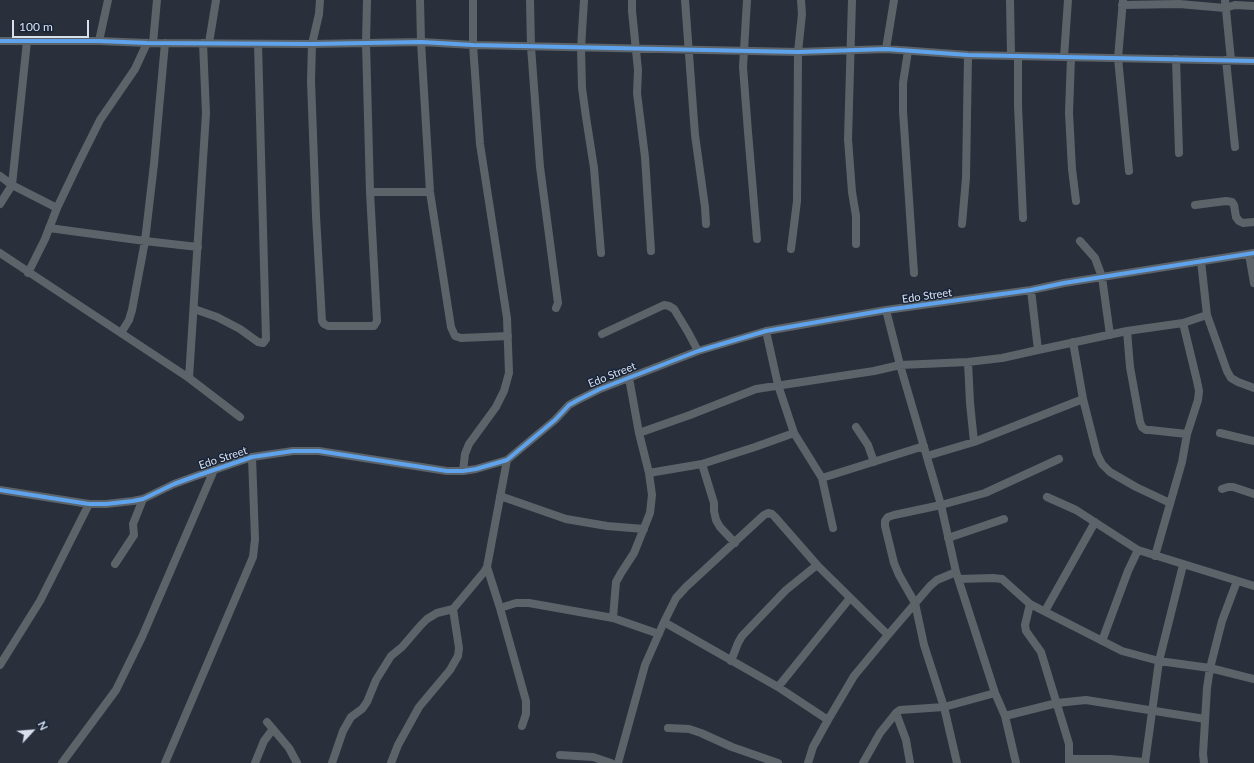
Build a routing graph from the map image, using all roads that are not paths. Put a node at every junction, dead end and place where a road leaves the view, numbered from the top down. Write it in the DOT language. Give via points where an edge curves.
graph roads {
  1 [pos="108,0"];
  2 [pos="157,0"];
  3 [pos="216,0"];
  4 [pos="320,0"];
  5 [pos="367,0"];
  6 [pos="420,0"];
  7 [pos="473,0"];
  8 [pos="530,0"];
  9 [pos="584,0"];
  10 [pos="632,0"];
  11 [pos="685,0"];
  12 [pos="747,0"];
  13 [pos="801,0"];
  14 [pos="852,0"];
  15 [pos="894,0"];
  16 [pos="1010,0"];
  17 [pos="1068,0"];
  18 [pos="1123,2"];
  19 [pos="1225,4"];
  20 [pos="1254,6"];
  21 [pos="0,41"];
  22 [pos="27,41"];
  23 [pos="99,41"];
  24 [pos="421,42"];
  25 [pos="150,43"];
  26 [pos="165,43"];
  27 [pos="206,43"];
  28 [pos="366,43"];
  29 [pos="258,44"];
  30 [pos="312,44"];
  31 [pos="473,46"];
  32 [pos="531,47"];
  33 [pos="581,48"];
  34 [pos="637,49"];
  35 [pos="886,49"];
  36 [pos="688,50"];
  37 [pos="852,50"];
  38 [pos="744,51"];
  39 [pos="798,52"];
  40 [pos="908,52"];
  41 [pos="968,55"];
  42 [pos="1014,56"];
  43 [pos="1068,57"];
  44 [pos="1118,58"];
  45 [pos="1176,59"];
  46 [pos="1229,60"];
  47 [pos="1254,61"];
  48 [pos="1235,147"];
  49 [pos="1179,153"];
  50 [pos="1129,171"];
  51 [pos="0,176"];
  52 [pos="12,185"];
  53 [pos="370,192"];
  54 [pos="430,192"];
  55 [pos="1076,201"];
  56 [pos="0,204"];
  57 [pos="1195,205"];
  58 [pos="57,208"];
  59 [pos="1023,218"];
  60 [pos="1254,222"];
  61 [pos="706,224"];
  62 [pos="962,224"];
  63 [pos="49,228"];
  64 [pos="757,239"];
  65 [pos="145,241"];
  66 [pos="1080,241"];
  67 [pos="856,244"];
  68 [pos="198,247"];
  69 [pos="791,249"];
  70 [pos="651,251"];
  71 [pos="0,253"];
  72 [pos="601,253"];
  73 [pos="1252,253"];
  74 [pos="1201,261"];
  75 [pos="28,273"];
  76 [pos="914,273"];
  77 [pos="1102,277"];
  78 [pos="1254,283"];
  79 [pos="1031,290"];
  80 [pos="556,308"];
  81 [pos="194,309"];
  82 [pos="886,310"];
  83 [pos="1207,315"];
  84 [pos="1183,323"];
  85 [pos="766,331"];
  86 [pos="1127,331"];
  87 [pos="120,333"];
  88 [pos="602,334"];
  89 [pos="1110,335"];
  90 [pos="508,336"];
  91 [pos="1073,342"];
  92 [pos="1038,350"];
  93 [pos="698,351"];
  94 [pos="968,362"];
  95 [pos="900,365"];
  96 [pos="189,378"];
  97 [pos="629,378"];
  98 [pos="778,385"];
  99 [pos="1254,388"];
  100 [pos="1083,399"];
  101 [pos="240,417"];
  102 [pos="856,427"];
  103 [pos="638,433"];
  104 [pos="794,433"];
  105 [pos="1220,433"];
  106 [pos="1187,434"];
  107 [pos="1254,441"];
  108 [pos="974,442"];
  109 [pos="924,446"];
  110 [pos="927,456"];
  111 [pos="252,457"];
  112 [pos="1059,459"];
  113 [pos="507,460"];
  114 [pos="874,462"];
  115 [pos="702,464"];
  116 [pos="214,470"];
  117 [pos="463,471"];
  118 [pos="649,473"];
  119 [pos="822,478"];
  120 [pos="1222,489"];
  121 [pos="0,490"];
  122 [pos="1254,494"];
  123 [pos="500,496"];
  124 [pos="1047,497"];
  125 [pos="143,499"];
  126 [pos="1170,503"];
  127 [pos="89,504"];
  128 [pos="941,505"];
  129 [pos="1004,519"];
  130 [pos="1096,522"];
  131 [pos="833,528"];
  132 [pos="644,529"];
  133 [pos="948,538"];
  134 [pos="735,543"];
  135 [pos="1138,550"];
  136 [pos="1155,556"];
  137 [pos="115,564"];
  138 [pos="817,565"];
  139 [pos="1183,565"];
  140 [pos="487,567"];
  141 [pos="958,576"];
  142 [pos="1237,581"];
  143 [pos="1254,586"];
  144 [pos="850,598"];
  145 [pos="915,603"];
  146 [pos="1030,604"];
  147 [pos="500,608"];
  148 [pos="452,609"];
  149 [pos="1045,611"];
  150 [pos="613,618"];
  151 [pos="664,622"];
  152 [pos="659,634"];
  153 [pos="888,635"];
  154 [pos="1102,640"];
  155 [pos="731,661"];
  156 [pos="1159,661"];
  157 [pos="0,665"];
  158 [pos="1210,668"];
  159 [pos="1254,678"];
  160 [pos="778,687"];
  161 [pos="995,693"];
  162 [pos="1058,703"];
  163 [pos="944,708"];
  164 [pos="1151,711"];
  165 [pos="896,713"];
  166 [pos="1005,716"];
  167 [pos="1205,719"];
  168 [pos="828,720"];
  169 [pos="267,722"];
  170 [pos="522,726"];
  171 [pos="668,728"];
  172 [pos="273,729"];
  173 [pos="560,756"];
  174 [pos="1069,761"];
  175 [pos="62,763"];
  176 [pos="165,763"];
  177 [pos="255,763"];
  178 [pos="297,763"];
  179 [pos="332,763"];
  180 [pos="391,763"];
  181 [pos="611,763"];
  182 [pos="618,763"];
  183 [pos="778,763"];
  184 [pos="808,763"];
  185 [pos="862,763"];
  186 [pos="910,763"];
  187 [pos="957,763"];
  188 [pos="1016,763"];
  189 [pos="1144,763"];
  190 [pos="1204,763"];
  1 -- 23 [label="street"];
  2 -- 25 [label="street"];
  3 -- 27 [label="street"];
  4 -- 30 [label="street"];
  5 -- 28 [label="street"];
  6 -- 24 [label="street"];
  7 -- 31 [label="street"];
  8 -- 32 [label="street"];
  9 -- 33 [label="street"];
  10 -- 34 [label="street"];
  11 -- 36 [label="street"];
  12 -- 38 [label="street"];
  13 -- 39 [label="street"];
  14 -- 37 [label="street"];
  15 -- 35 [label="street"];
  16 -- 42 [label="street"];
  17 -- 43 [label="street"];
  18 -- 19 [label="street"];
  18 -- 44 [label="street"];
  19 -- 20 [label="street"];
  19 -- 46 [label="street"];
  21 -- 22 [label="street"];
  22 -- 23 [label="street"];
  22 -- 52 [label="street"];
  23 -- 25 [label="street"];
  24 -- 28 [label="street"];
  24 -- 31 [label="street"];
  24 -- 54 [label="street"];
  25 -- 26 [label="street"];
  25 -- 58 [label="street" via="100,120"];
  26 -- 27 [label="street"];
  26 -- 65 [label="street"];
  27 -- 29 [label="street"];
  27 -- 68 [label="street" via="206,113"];
  28 -- 30 [label="street"];
  28 -- 53 [label="street"];
  29 -- 30 [label="street"];
  29 -- 81 [label="street" via="266,339 263,343 258,342 217,317"];
  30 -- 53 [label="street" via="316,224 322,321 328,326 374,326 377,321"];
  31 -- 32 [label="street"];
  31 -- 90 [label="street" via="480,144"];
  32 -- 33 [label="street"];
  32 -- 80 [label="street" via="540,167 558,303"];
  33 -- 34 [label="street"];
  33 -- 72 [label="street" via="582,88 594,168"];
  34 -- 36 [label="street"];
  34 -- 70 [label="street" via="637,93 645,157"];
  35 -- 37 [label="street"];
  35 -- 40 [label="street"];
  36 -- 38 [label="street"];
  36 -- 61 [label="street"];
  37 -- 39 [label="street"];
  37 -- 67 [label="street" via="848,139 856,216"];
  38 -- 39 [label="street"];
  38 -- 64 [label="street"];
  39 -- 69 [label="street" via="797,201"];
  40 -- 41 [label="street"];
  40 -- 76 [label="street" via="903,83 903,111"];
  41 -- 42 [label="street"];
  41 -- 62 [label="street" via="966,178"];
  42 -- 43 [label="street"];
  42 -- 59 [label="street"];
  43 -- 44 [label="street"];
  43 -- 55 [label="street" via="1072,169"];
  44 -- 45 [label="street"];
  44 -- 50 [label="street"];
  45 -- 46 [label="street"];
  45 -- 49 [label="street"];
  46 -- 47 [label="street"];
  46 -- 48 [label="street"];
  51 -- 52 [label="street"];
  52 -- 56 [label="street"];
  52 -- 58 [label="street"];
  53 -- 54 [label="street"];
  54 -- 90 [label="street" via="452,332 461,338"];
  57 -- 60 [label="street" via="1232,202 1239,222"];
  58 -- 63 [label="street"];
  63 -- 65 [label="street"];
  63 -- 75 [label="street"];
  65 -- 68 [label="street"];
  65 -- 87 [label="street" via="132,310"];
  66 -- 77 [label="street" via="1095,258"];
  68 -- 81 [label="street"];
  71 -- 75 [label="street"];
  73 -- 74 [label="street, Edo Street"];
  73 -- 78 [label="street"];
  74 -- 77 [label="street, Edo Street"];
  74 -- 83 [label="street"];
  75 -- 87 [label="street"];
  77 -- 79 [label="street, Edo Street"];
  77 -- 89 [label="street"];
  79 -- 82 [label="street, Edo Street"];
  79 -- 92 [label="street"];
  81 -- 96 [label="street"];
  82 -- 85 [label="street, Edo Street"];
  82 -- 95 [label="street"];
  83 -- 84 [label="street"];
  83 -- 99 [label="street" via="1231,378"];
  84 -- 86 [label="street"];
  84 -- 106 [label="street" via="1199,391"];
  85 -- 93 [label="street, Edo Street"];
  85 -- 98 [label="street"];
  86 -- 89 [label="street"];
  86 -- 106 [label="street" via="1130,367 1142,427 1146,430"];
  87 -- 96 [label="street"];
  88 -- 93 [label="street" via="664,305 674,309"];
  89 -- 91 [label="street"];
  90 -- 117 [label="street" via="509,373 504,391 496,407 469,444"];
  91 -- 92 [label="street"];
  91 -- 100 [label="street"];
  92 -- 94 [label="street"];
  93 -- 97 [label="street, Edo Street"];
  94 -- 95 [label="street"];
  94 -- 108 [label="street"];
  95 -- 98 [label="street"];
  95 -- 109 [label="street"];
  96 -- 101 [label="street"];
  97 -- 103 [label="street"];
  97 -- 113 [label="street, Edo Street" via="573,402"];
  98 -- 103 [label="street" via="756,389"];
  98 -- 104 [label="street"];
  100 -- 108 [label="street"];
  100 -- 126 [label="street" via="1102,464 1110,472 1136,487"];
  102 -- 114 [label="street" via="868,445"];
  103 -- 118 [label="street"];
  104 -- 115 [label="street"];
  104 -- 119 [label="street"];
  105 -- 107 [label="street"];
  106 -- 126 [label="street"];
  108 -- 110 [label="street"];
  109 -- 110 [label="street"];
  109 -- 114 [label="street"];
  110 -- 128 [label="street"];
  111 -- 116 [label="street, Edo Street"];
  111 -- 117 [label="street, Edo Street" via="293,451 319,451 428,469"];
  111 -- 176 [label="street" via="255,538 253,557"];
  112 -- 128 [label="street" via="985,493"];
  113 -- 117 [label="street, Edo Street"];
  113 -- 123 [label="street"];
  114 -- 119 [label="street"];
  115 -- 118 [label="street"];
  115 -- 134 [label="street" via="714,503 716,520"];
  116 -- 125 [label="street, Edo Street" via="174,484"];
  116 -- 175 [label="street" via="142,637 116,690"];
  118 -- 132 [label="street" via="652,495 650,513"];
  119 -- 131 [label="street"];
  120 -- 122 [label="street" via="1233,487"];
  121 -- 127 [label="street, Edo Street"];
  123 -- 132 [label="street" via="566,519"];
  123 -- 140 [label="street"];
  124 -- 130 [label="street"];
  125 -- 127 [label="street, Edo Street"];
  125 -- 137 [label="street" via="133,524 134,535"];
  126 -- 136 [label="street"];
  127 -- 157 [label="street" via="40,601"];
  128 -- 133 [label="street"];
  128 -- 145 [label="street" via="894,515 885,521 884,526 894,563"];
  129 -- 133 [label="street"];
  130 -- 135 [label="street"];
  130 -- 149 [label="street"];
  132 -- 150 [label="street" via="634,553 616,582"];
  133 -- 141 [label="street"];
  134 -- 138 [label="street" via="764,515 772,514"];
  134 -- 151 [label="street" via="681,592"];
  135 -- 136 [label="street"];
  135 -- 154 [label="street"];
  136 -- 139 [label="street"];
  138 -- 144 [label="street"];
  138 -- 155 [label="street" via="786,590 742,636"];
  139 -- 142 [label="street"];
  139 -- 156 [label="street"];
  140 -- 147 [label="street"];
  140 -- 148 [label="street"];
  141 -- 145 [label="street" via="937,580"];
  141 -- 146 [label="street" via="1002,580"];
  141 -- 161 [label="street"];
  142 -- 143 [label="street"];
  142 -- 158 [label="street" via="1222,621"];
  144 -- 153 [label="street"];
  144 -- 160 [label="street"];
  145 -- 153 [label="street"];
  145 -- 163 [label="street" via="924,645"];
  146 -- 149 [label="street"];
  146 -- 162 [label="street" via="1026,631 1041,652"];
  147 -- 150 [label="street" via="516,603 528,603"];
  147 -- 170 [label="street" via="526,701 526,714"];
  148 -- 179 [label="street" via="437,613 428,619 391,656 376,680 367,702 351,717 343,731"];
  148 -- 180 [label="street" via="458,656 450,670 419,707"];
  149 -- 154 [label="street"];
  150 -- 152 [label="street"];
  151 -- 152 [label="street"];
  151 -- 155 [label="street"];
  152 -- 182 [label="street" via="645,665"];
  153 -- 168 [label="street" via="854,676"];
  154 -- 156 [label="street" via="1122,651"];
  155 -- 160 [label="street"];
  156 -- 158 [label="street"];
  156 -- 164 [label="street"];
  158 -- 159 [label="street"];
  158 -- 167 [label="street"];
  160 -- 168 [label="street"];
  161 -- 163 [label="street"];
  161 -- 166 [label="street"];
  162 -- 164 [label="street" via="1101,701"];
  162 -- 166 [label="street"];
  162 -- 174 [label="street" via="1069,744"];
  163 -- 165 [label="street" via="907,709"];
  163 -- 187 [label="street"];
  164 -- 167 [label="street"];
  164 -- 189 [label="street"];
  165 -- 185 [label="street"];
  165 -- 186 [label="street" via="906,740"];
  166 -- 188 [label="street"];
  167 -- 190 [label="street"];
  168 -- 184 [label="street"];
  169 -- 172 [label="street"];
  171 -- 183 [label="street" via="690,729 732,748"];
  172 -- 177 [label="street" via="264,741"];
  172 -- 178 [label="street" via="289,748"];
  173 -- 181 [label="street" via="594,758"];
  174 -- 189 [label="street" via="1110,759"];
}
